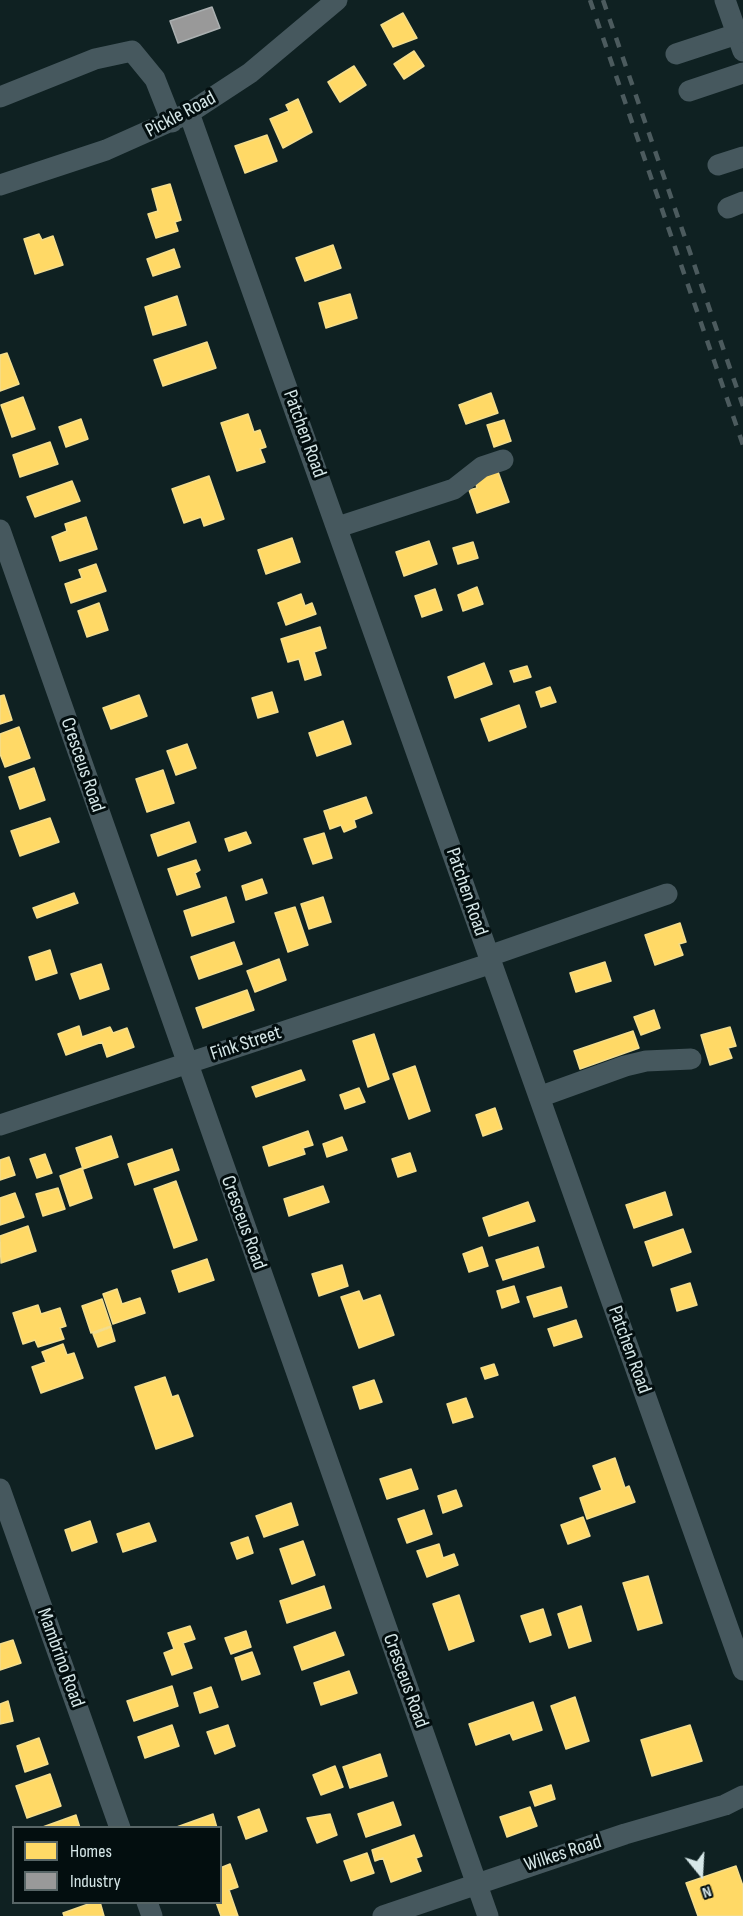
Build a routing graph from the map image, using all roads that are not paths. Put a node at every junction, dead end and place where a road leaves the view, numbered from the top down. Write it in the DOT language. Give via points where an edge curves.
graph roads {
  1 [pos="337,0"];
  2 [pos="725,0"];
  3 [pos="740,42"];
  4 [pos="676,54"];
  5 [pos="743,73"];
  6 [pos="689,91"];
  7 [pos="0,97"];
  8 [pos="180,118"];
  9 [pos="743,157"];
  10 [pos="718,165"];
  11 [pos="0,185"];
  12 [pos="503,460"];
  13 [pos="338,527"];
  14 [pos="0,530"];
  15 [pos="667,894"];
  16 [pos="491,960"];
  17 [pos="691,1059"];
  18 [pos="186,1064"];
  19 [pos="539,1097"];
  20 [pos="0,1125"];
  21 [pos="0,1489"];
  22 [pos="743,1671"];
  23 [pos="743,1796"];
  24 [pos="120,1826"];
  25 [pos="477,1883"];
  26 [pos="383,1916"];
  27 [pos="488,1916"];
  1 -- 8 [label="street, Pickle Road" via="250,73"];
  2 -- 3 [label="street"];
  3 -- 4 [label="street"];
  5 -- 6 [label="street"];
  7 -- 8 [label="street, Patchen Road" via="95,59 132,51"];
  8 -- 11 [label="street, Pickle Road" via="106,150"];
  8 -- 13 [label="street, Patchen Road"];
  9 -- 10 [label="street"];
  12 -- 13 [label="street" via="482,467 454,489"];
  13 -- 16 [label="street, Patchen Road"];
  14 -- 18 [label="street, Cresceus Road"];
  15 -- 16 [label="street, Fink Street"];
  16 -- 18 [label="street, Fink Street"];
  16 -- 19 [label="street, Patchen Road"];
  17 -- 19 [label="street" via="625,1066"];
  18 -- 20 [label="street, Fink Street"];
  18 -- 25 [label="street, Cresceus Road"];
  19 -- 22 [label="street, Patchen Road"];
  21 -- 24 [label="street, Mambrino Road"];
  23 -- 25 [label="street, Wilkes Road"];
  25 -- 26 [label="street, Wilkes Road"];
  25 -- 27 [label="street, Cresceus Road"];
}
